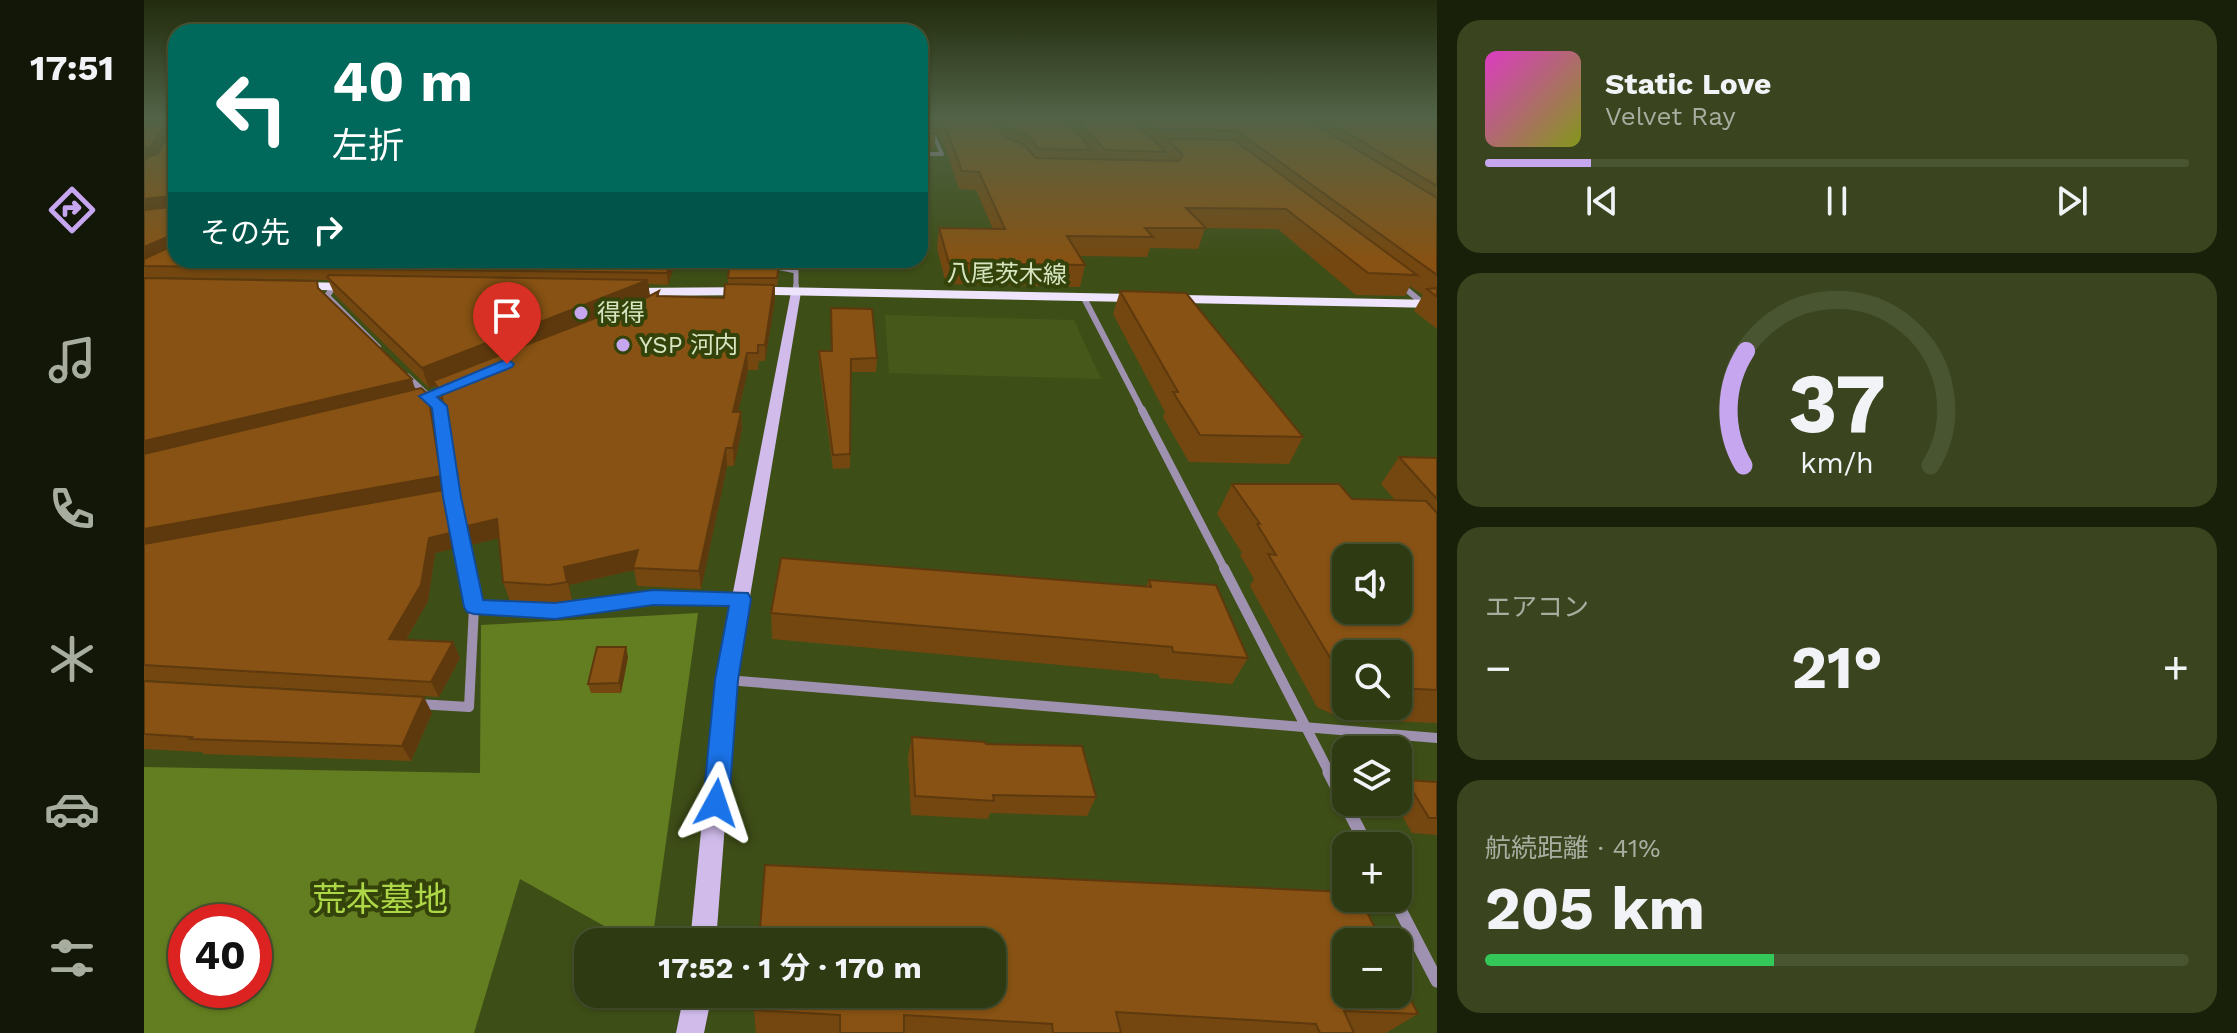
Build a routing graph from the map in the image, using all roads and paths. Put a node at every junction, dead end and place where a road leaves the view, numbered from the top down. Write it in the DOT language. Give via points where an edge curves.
graph roads {
  1 [pos="792,268"];
  2 [pos="1390,277"];
  3 [pos="270,285"];
  4 [pos="334,286"];
  5 [pos="364,287"];
  6 [pos="609,291"];
  7 [pos="796,292"];
  8 [pos="670,293"];
  9 [pos="1084,298"];
  10 [pos="654,302"];
  11 [pos="1431,304"];
  12 [pos="382,351"];
  13 [pos="404,373"];
  14 [pos="440,390"];
  15 [pos="426,396"];
  16 [pos="411,399"];
  17 [pos="452,497"];
  18 [pos="437,500"];
  19 [pos="741,599"];
  20 [pos="474,607"];
  21 [pos="726,680"];
  22 [pos="407,703"];
  23 [pos="1306,730"];
  24 [pos="1437,738"];
  25 [pos="1360,832"];
  26 [pos="1401,912"];
  27 [pos="704,928"];
  28 [pos="1437,981"];
  29 [pos="695,1008"];
  30 [pos="690,1033"];
  1 -- 7 [label="street"];
  2 -- 11 [label="street"];
  3 -- 4 [label="main road"];
  4 -- 5 [label="main road"];
  4 -- 12 [label="street" via="327,296"];
  6 -- 8 [label="main road, 八尾茨木線"];
  7 -- 8 [label="main road, 八尾茨木線"];
  7 -- 9 [label="main road, 八尾茨木線"];
  7 -- 19 [label="street"];
  8 -- 10 [label="street"];
  9 -- 11 [label="main road, 八尾茨木線"];
  9 -- 23 [label="street"];
  13 -- 15 [label="street"];
  14 -- 15 [label="street"];
  15 -- 16 [label="street"];
  15 -- 17 [label="street" via="439,406"];
  17 -- 18 [label="street"];
  17 -- 20 [label="street"];
  19 -- 20 [label="street" via="653,597 555,611"];
  19 -- 21 [label="street"];
  20 -- 22 [label="street" via="469,707"];
  21 -- 23 [label="street"];
  21 -- 27 [label="street"];
  23 -- 24 [label="street"];
  23 -- 25 [label="street"];
  26 -- 28 [label="street"];
  29 -- 30 [label="street"];
}
